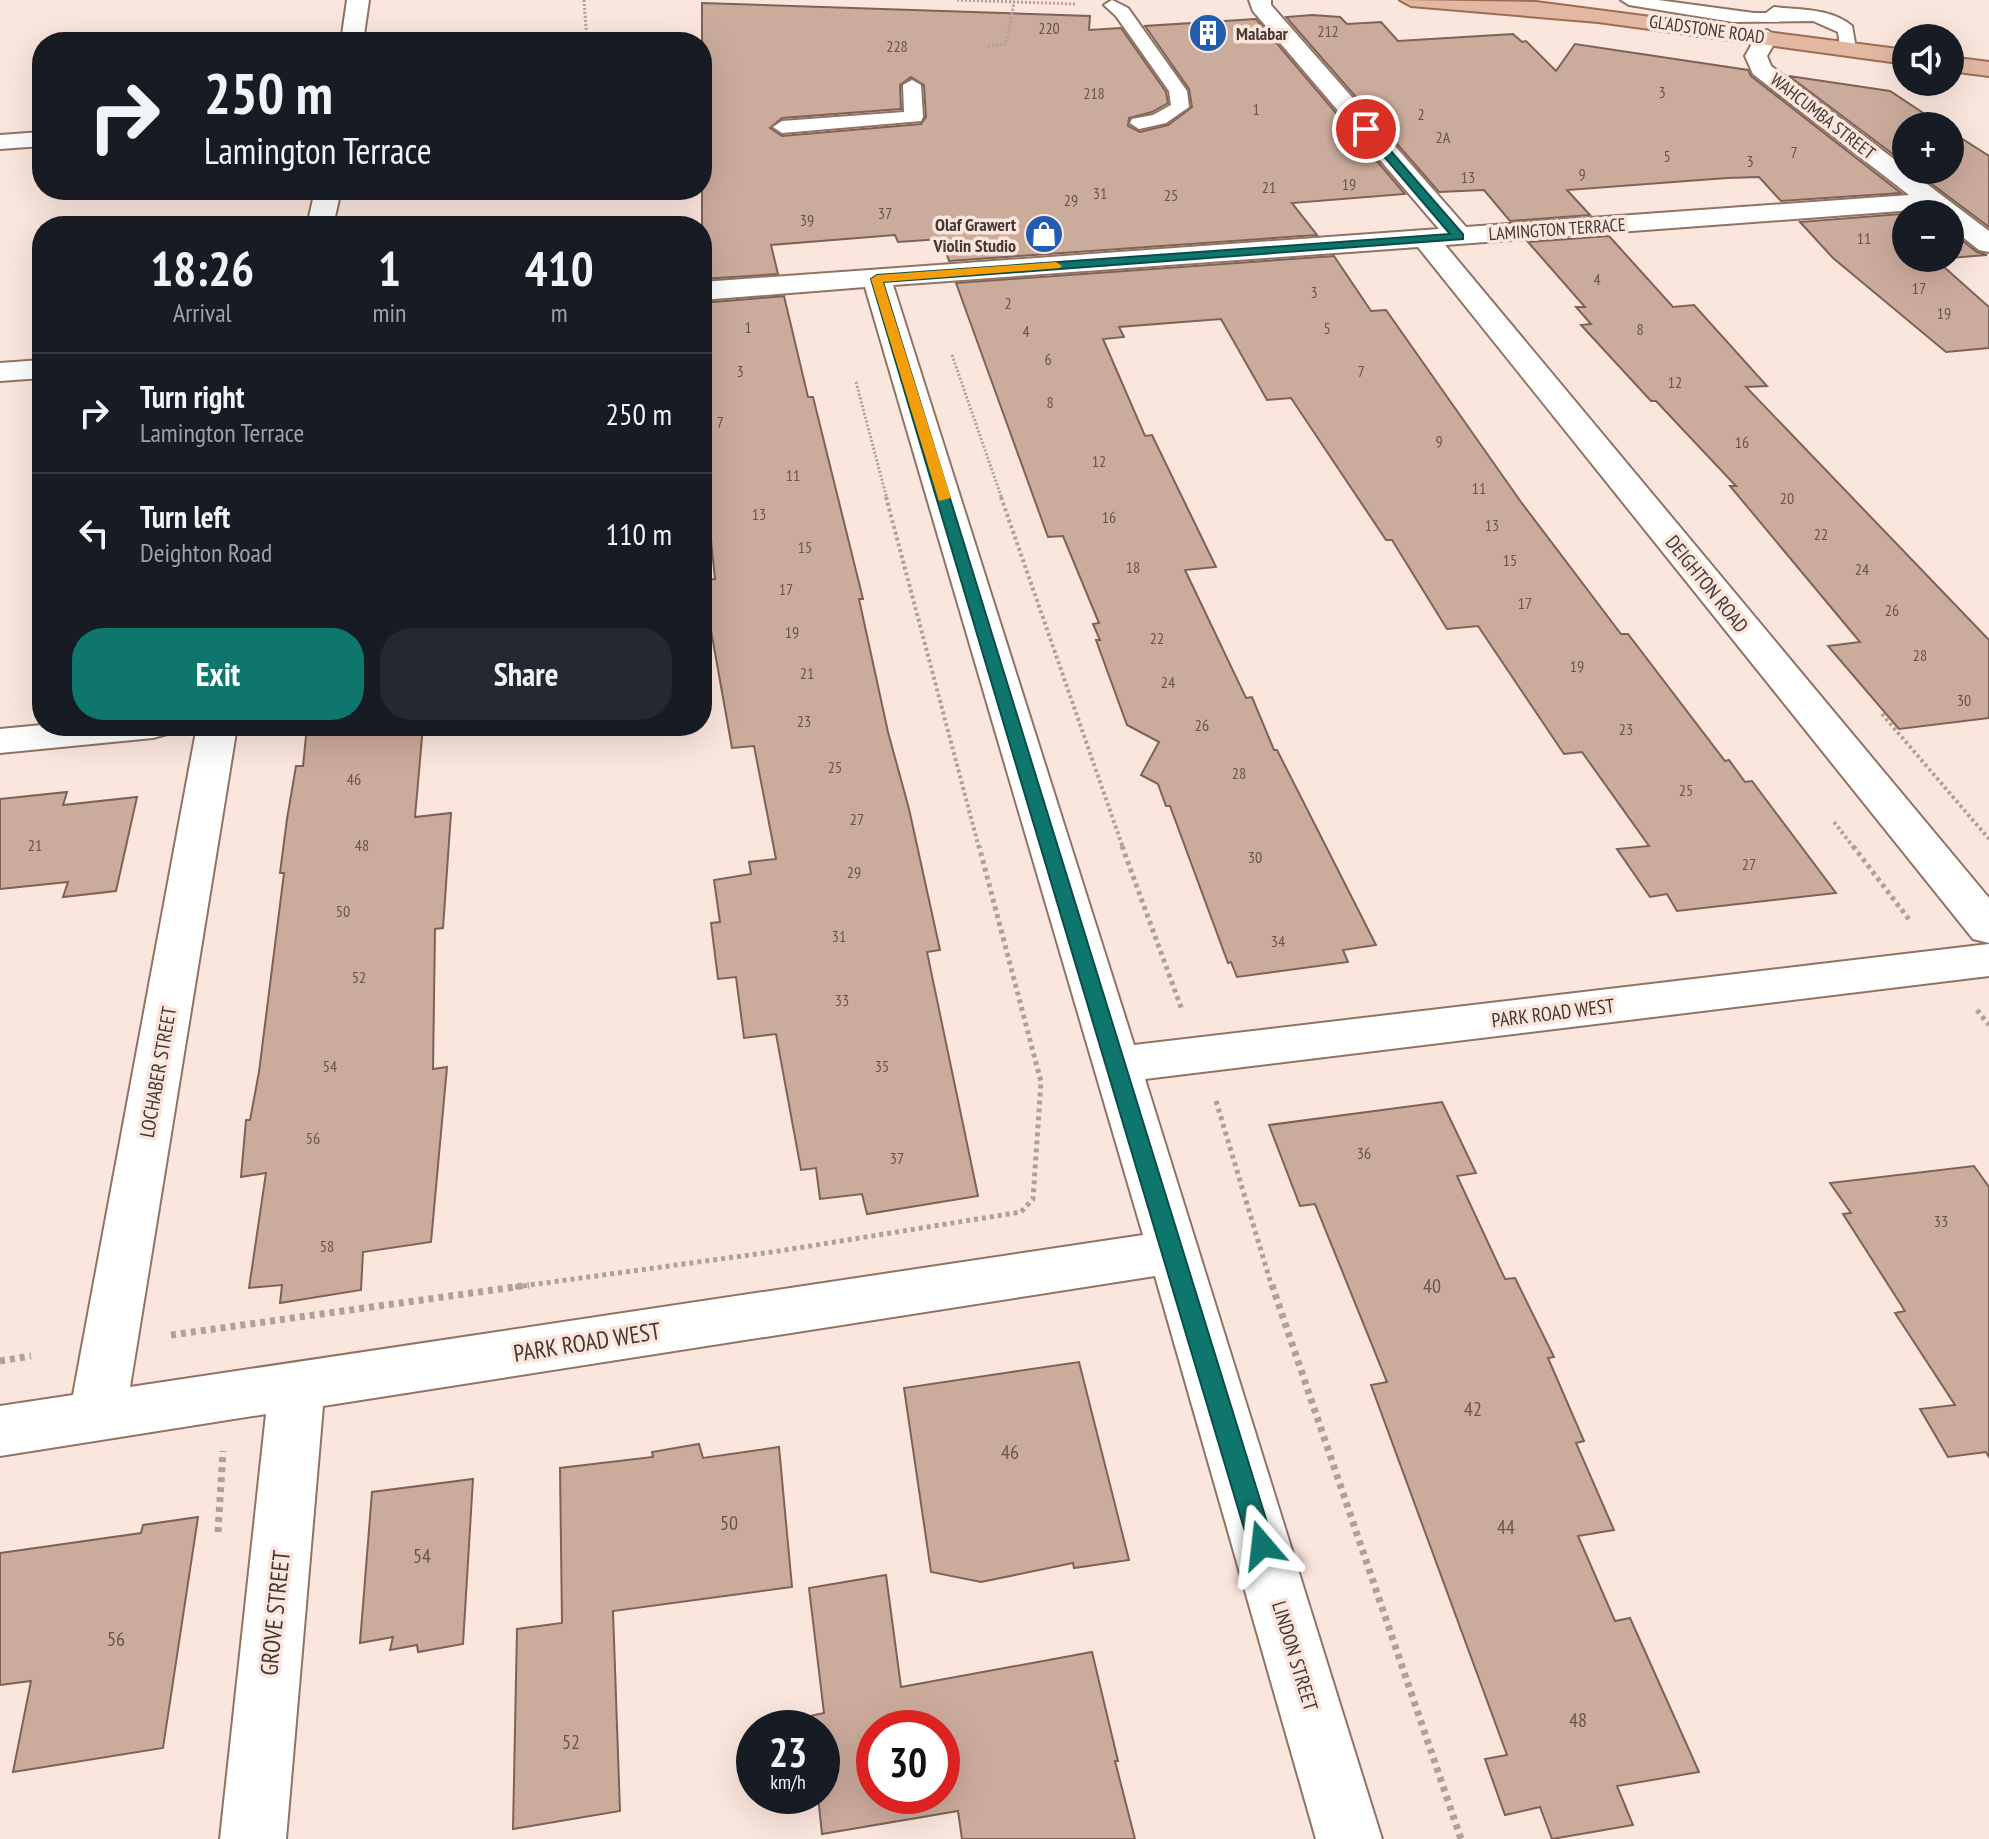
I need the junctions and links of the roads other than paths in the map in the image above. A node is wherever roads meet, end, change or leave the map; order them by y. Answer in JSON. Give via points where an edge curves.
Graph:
{"nodes":[{"id":1,"x":358,"y":0,"type":"edge"},
{"id":2,"x":1260,"y":0,"type":"edge"},
{"id":3,"x":1411,"y":0,"type":"edge"},
{"id":4,"x":1629,"y":0,"type":"edge"},
{"id":5,"x":1742,"y":0,"type":"edge"},
{"id":6,"x":1112,"y":3,"type":"edge"},
{"id":7,"x":1090,"y":5,"type":"road end"},
{"id":8,"x":1795,"y":15,"type":"junction"},
{"id":9,"x":353,"y":32,"type":"edge"},
{"id":10,"x":1767,"y":37,"type":"junction"},
{"id":11,"x":1847,"y":49,"type":"junction"},
{"id":12,"x":1892,"y":55,"type":"edge"},
{"id":13,"x":1964,"y":66,"type":"edge"},
{"id":14,"x":1989,"y":69,"type":"edge"},
{"id":15,"x":912,"y":85,"type":"dead end"},
{"id":16,"x":1139,"y":123,"type":"dead end"},
{"id":17,"x":782,"y":127,"type":"dead end"},
{"id":18,"x":32,"y":140,"type":"edge"},
{"id":19,"x":0,"y":142,"type":"edge"},
{"id":20,"x":1932,"y":200,"type":"edge"},
{"id":21,"x":1892,"y":204,"type":"edge"},
{"id":22,"x":1964,"y":225,"type":"edge"},
{"id":23,"x":1442,"y":238,"type":"junction"},
{"id":24,"x":1989,"y":244,"type":"edge"},
{"id":25,"x":877,"y":279,"type":"junction"},
{"id":26,"x":712,"y":290,"type":"edge"},
{"id":27,"x":32,"y":370,"type":"edge"},
{"id":28,"x":0,"y":372,"type":"edge"},
{"id":29,"x":51,"y":736,"type":"edge"},
{"id":30,"x":215,"y":736,"type":"edge"},
{"id":31,"x":0,"y":741,"type":"edge"},
{"id":32,"x":1989,"y":928,"type":"edge"},
{"id":33,"x":1979,"y":980,"type":"edge"},
{"id":34,"x":1117,"y":1065,"type":"junction"},
{"id":35,"x":1174,"y":1252,"type":"junction"},
{"id":36,"x":297,"y":1386,"type":"junction"},
{"id":37,"x":97,"y":1417,"type":"junction"},
{"id":38,"x":0,"y":1431,"type":"edge"},
{"id":39,"x":253,"y":1839,"type":"edge"},
{"id":40,"x":1349,"y":1839,"type":"edge"}],
"edges":[{"from":1,"to":9,"type":"street"},
{"from":2,"to":23,"type":"street","name":"DEIGHTON ROAD"},
{"from":3,"to":10,"type":"main road","name":"GLADSTONE ROAD","via":[[1573,11]]},
{"from":4,"to":8,"type":"lane","via":[[1740,16]]},
{"from":5,"to":8,"type":"lane","via":[[1758,10]]},
{"from":6,"to":7,"type":"lane"},
{"from":6,"to":16,"type":"lane","via":[[1178,91],[1180,107]]},
{"from":8,"to":11,"type":"lane","via":[[1842,25]]},
{"from":10,"to":11,"type":"main road","name":"GLADSTONE ROAD"},
{"from":10,"to":20,"type":"street","name":"WAHCUMBA STREET","via":[[1756,56],[1761,69]]},
{"from":11,"to":12,"type":"main road","name":"GLADSTONE ROAD"},
{"from":13,"to":14,"type":"main road"},
{"from":15,"to":17,"type":"lane","via":[[914,117]]},
{"from":18,"to":19,"type":"street"},
{"from":21,"to":23,"type":"street","name":"LAMINGTON TERRACE"},
{"from":22,"to":24,"type":"street","name":"WAHCUMBA STREET"},
{"from":23,"to":25,"type":"street","name":"LAMINGTON TERRACE"},
{"from":23,"to":32,"type":"street","name":"DEIGHTON ROAD"},
{"from":25,"to":26,"type":"street","name":"LAMINGTON TERRACE"},
{"from":25,"to":34,"type":"street","name":"LINDON STREET"},
{"from":27,"to":28,"type":"street"},
{"from":29,"to":31,"type":"street"},
{"from":30,"to":37,"type":"street","name":"LOCHABER STREET"},
{"from":33,"to":34,"type":"street","name":"PARK ROAD WEST"},
{"from":34,"to":35,"type":"street","name":"LINDON STREET"},
{"from":35,"to":36,"type":"street","name":"PARK ROAD WEST"},
{"from":35,"to":40,"type":"street","name":"LINDON STREET"},
{"from":36,"to":37,"type":"street","name":"PARK ROAD WEST"},
{"from":36,"to":39,"type":"street","name":"GROVE STREET"},
{"from":37,"to":38,"type":"street","name":"PARK ROAD WEST"}]}
